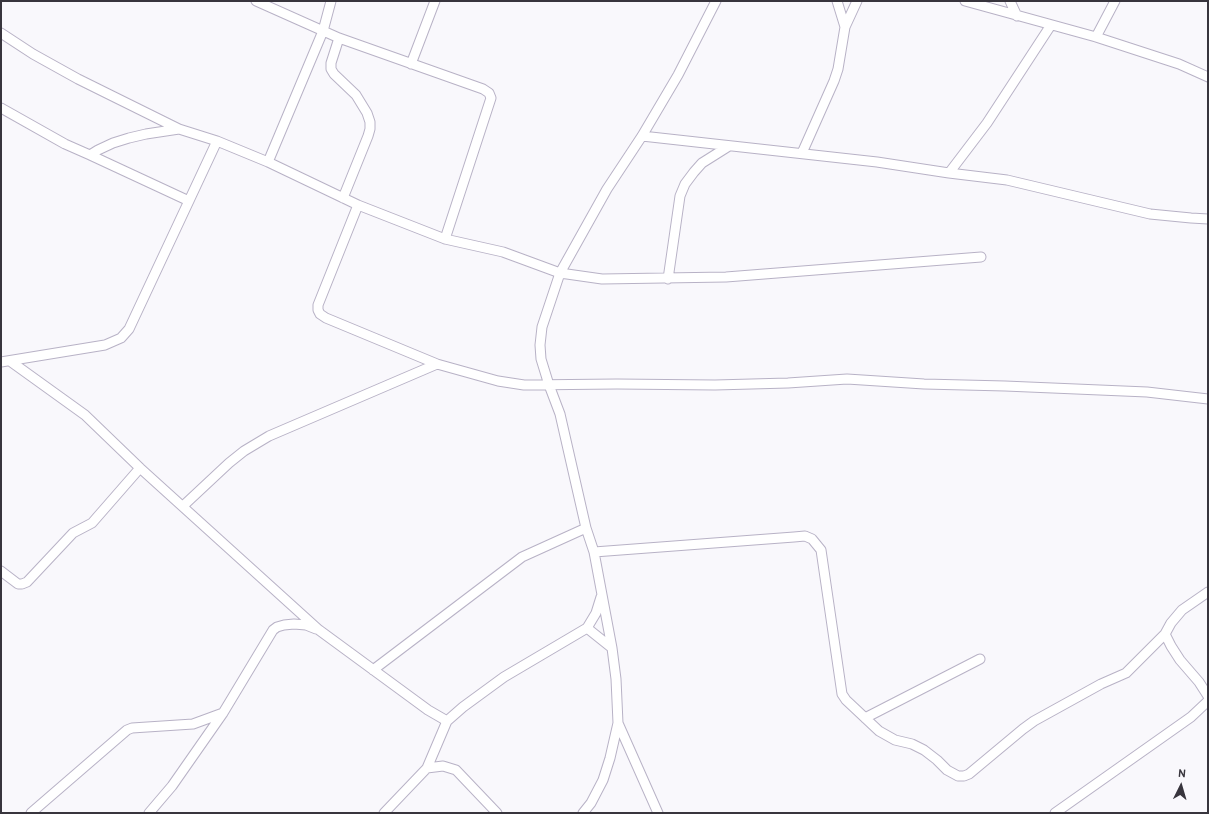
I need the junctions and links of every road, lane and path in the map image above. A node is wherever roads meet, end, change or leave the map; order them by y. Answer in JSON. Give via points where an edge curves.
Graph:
{"nodes":[{"id":1,"x":256,"y":1,"type":"edge"},
{"id":2,"x":332,"y":1,"type":"edge"},
{"id":3,"x":435,"y":1,"type":"edge"},
{"id":4,"x":716,"y":1,"type":"edge"},
{"id":5,"x":837,"y":1,"type":"edge"},
{"id":6,"x":857,"y":1,"type":"edge"},
{"id":7,"x":965,"y":1,"type":"edge"},
{"id":8,"x":1010,"y":1,"type":"edge"},
{"id":9,"x":1115,"y":1,"type":"edge"},
{"id":10,"x":1017,"y":16,"type":"junction"},
{"id":11,"x":1050,"y":26,"type":"junction"},
{"id":12,"x":845,"y":27,"type":"junction"},
{"id":13,"x":323,"y":31,"type":"junction"},
{"id":14,"x":1,"y":33,"type":"edge"},
{"id":15,"x":1096,"y":37,"type":"junction"},
{"id":16,"x":339,"y":38,"type":"junction"},
{"id":17,"x":411,"y":64,"type":"junction"},
{"id":18,"x":1208,"y":77,"type":"edge"},
{"id":19,"x":1,"y":109,"type":"edge"},
{"id":20,"x":179,"y":129,"type":"junction"},
{"id":21,"x":642,"y":136,"type":"junction"},
{"id":22,"x":217,"y":141,"type":"junction"},
{"id":23,"x":729,"y":146,"type":"junction"},
{"id":24,"x":802,"y":153,"type":"junction"},
{"id":25,"x":90,"y":155,"type":"junction"},
{"id":26,"x":268,"y":162,"type":"junction"},
{"id":27,"x":949,"y":173,"type":"junction"},
{"id":28,"x":343,"y":198,"type":"junction"},
{"id":29,"x":189,"y":201,"type":"junction"},
{"id":30,"x":358,"y":205,"type":"junction"},
{"id":31,"x":1208,"y":219,"type":"edge"},
{"id":32,"x":445,"y":239,"type":"junction"},
{"id":33,"x":981,"y":257,"type":"dead end"},
{"id":34,"x":560,"y":273,"type":"junction"},
{"id":35,"x":668,"y":279,"type":"junction"},
{"id":36,"x":6,"y":361,"type":"edge"},
{"id":37,"x":437,"y":364,"type":"junction"},
{"id":38,"x":549,"y":385,"type":"junction"},
{"id":39,"x":1208,"y":399,"type":"edge"},
{"id":40,"x":140,"y":468,"type":"junction"},
{"id":41,"x":183,"y":506,"type":"junction"},
{"id":42,"x":586,"y":528,"type":"junction"},
{"id":43,"x":594,"y":552,"type":"junction"},
{"id":44,"x":1,"y":571,"type":"edge"},
{"id":45,"x":1208,"y":592,"type":"edge"},
{"id":46,"x":602,"y":596,"type":"junction"},
{"id":47,"x":588,"y":628,"type":"junction"},
{"id":48,"x":319,"y":630,"type":"junction"},
{"id":49,"x":1165,"y":634,"type":"junction"},
{"id":50,"x":612,"y":648,"type":"junction"},
{"id":51,"x":980,"y":659,"type":"dead end"},
{"id":52,"x":373,"y":670,"type":"junction"},
{"id":53,"x":1208,"y":696,"type":"edge"},
{"id":54,"x":1208,"y":701,"type":"edge"},
{"id":55,"x":223,"y":713,"type":"junction"},
{"id":56,"x":865,"y":718,"type":"junction"},
{"id":57,"x":447,"y":721,"type":"junction"},
{"id":58,"x":618,"y":723,"type":"junction"},
{"id":59,"x":427,"y":768,"type":"junction"},
{"id":60,"x":492,"y":811,"type":"edge"},
{"id":61,"x":31,"y":813,"type":"edge"},
{"id":62,"x":149,"y":813,"type":"edge"},
{"id":63,"x":384,"y":813,"type":"edge"},
{"id":64,"x":583,"y":813,"type":"edge"},
{"id":65,"x":658,"y":813,"type":"edge"},
{"id":66,"x":1055,"y":813,"type":"edge"}],
"edges":[{"from":1,"to":13,"type":"street"},
{"from":2,"to":13,"type":"street"},
{"from":3,"to":17,"type":"street"},
{"from":4,"to":21,"type":"street","via":[[678,75]]},
{"from":5,"to":12,"type":"street"},
{"from":6,"to":12,"type":"street"},
{"from":7,"to":10,"type":"street"},
{"from":8,"to":10,"type":"street"},
{"from":9,"to":15,"type":"street"},
{"from":10,"to":11,"type":"street"},
{"from":11,"to":15,"type":"street"},
{"from":11,"to":27,"type":"street","via":[[988,124]]},
{"from":12,"to":24,"type":"street","via":[[834,81]]},
{"from":13,"to":16,"type":"street"},
{"from":13,"to":26,"type":"street"},
{"from":14,"to":20,"type":"street","via":[[78,79]]},
{"from":15,"to":18,"type":"street","via":[[1179,64]]},
{"from":16,"to":17,"type":"street"},
{"from":16,"to":28,"type":"street","via":[[330,69],[356,95],[370,122],[368,136]]},
{"from":17,"to":32,"type":"street","via":[[484,89],[491,98]]},
{"from":19,"to":25,"type":"street"},
{"from":20,"to":22,"type":"street"},
{"from":20,"to":25,"type":"street","via":[[129,138]]},
{"from":21,"to":23,"type":"street"},
{"from":21,"to":34,"type":"street","via":[[607,189]]},
{"from":22,"to":26,"type":"street"},
{"from":22,"to":29,"type":"street"},
{"from":23,"to":24,"type":"street"},
{"from":23,"to":35,"type":"street","via":[[702,163],[685,184],[680,196]]},
{"from":24,"to":27,"type":"street"},
{"from":25,"to":29,"type":"street"},
{"from":26,"to":28,"type":"street"},
{"from":27,"to":31,"type":"street","via":[[1014,181],[1150,214]]},
{"from":28,"to":30,"type":"street"},
{"from":29,"to":36,"type":"street","via":[[129,329],[121,338],[105,346]]},
{"from":30,"to":32,"type":"street"},
{"from":30,"to":37,"type":"street","via":[[318,310],[326,318]]},
{"from":32,"to":34,"type":"street","via":[[504,252]]},
{"from":33,"to":35,"type":"street"},
{"from":34,"to":35,"type":"street","via":[[602,279]]},
{"from":34,"to":38,"type":"street","via":[[542,327],[540,345],[541,359]]},
{"from":36,"to":40,"type":"street","via":[[85,415]]},
{"from":37,"to":38,"type":"street","via":[[498,381]]},
{"from":37,"to":41,"type":"street","via":[[269,436],[229,463]]},
{"from":38,"to":39,"type":"street","via":[[715,385],[847,379],[1146,392]]},
{"from":38,"to":42,"type":"street","via":[[560,414]]},
{"from":40,"to":41,"type":"street"},
{"from":40,"to":44,"type":"street","via":[[92,523],[73,533],[27,582],[18,584]]},
{"from":41,"to":48,"type":"street"},
{"from":42,"to":43,"type":"street"},
{"from":42,"to":52,"type":"street","via":[[522,557]]},
{"from":43,"to":46,"type":"street"},
{"from":43,"to":56,"type":"street","via":[[794,536],[812,539],[821,550],[842,694]]},
{"from":45,"to":49,"type":"street","via":[[1182,610]]},
{"from":46,"to":47,"type":"street"},
{"from":46,"to":50,"type":"street"},
{"from":47,"to":50,"type":"street"},
{"from":47,"to":57,"type":"street","via":[[504,677]]},
{"from":48,"to":52,"type":"street"},
{"from":48,"to":55,"type":"street","via":[[306,625],[284,624],[273,630]]},
{"from":49,"to":53,"type":"street","via":[[1180,660]]},
{"from":49,"to":56,"type":"street","via":[[1126,673],[1034,721],[964,776],[952,774],[924,750],[895,740],[879,731]]},
{"from":50,"to":58,"type":"street"},
{"from":51,"to":56,"type":"street"},
{"from":52,"to":57,"type":"street"},
{"from":54,"to":66,"type":"street","via":[[1191,716]]},
{"from":55,"to":61,"type":"street","via":[[193,724],[127,730]]},
{"from":55,"to":62,"type":"street","via":[[172,786]]},
{"from":57,"to":59,"type":"street"},
{"from":58,"to":64,"type":"street","via":[[603,780]]},
{"from":58,"to":65,"type":"street"},
{"from":59,"to":60,"type":"street","via":[[443,766],[456,770]]},
{"from":59,"to":63,"type":"street"}]}
